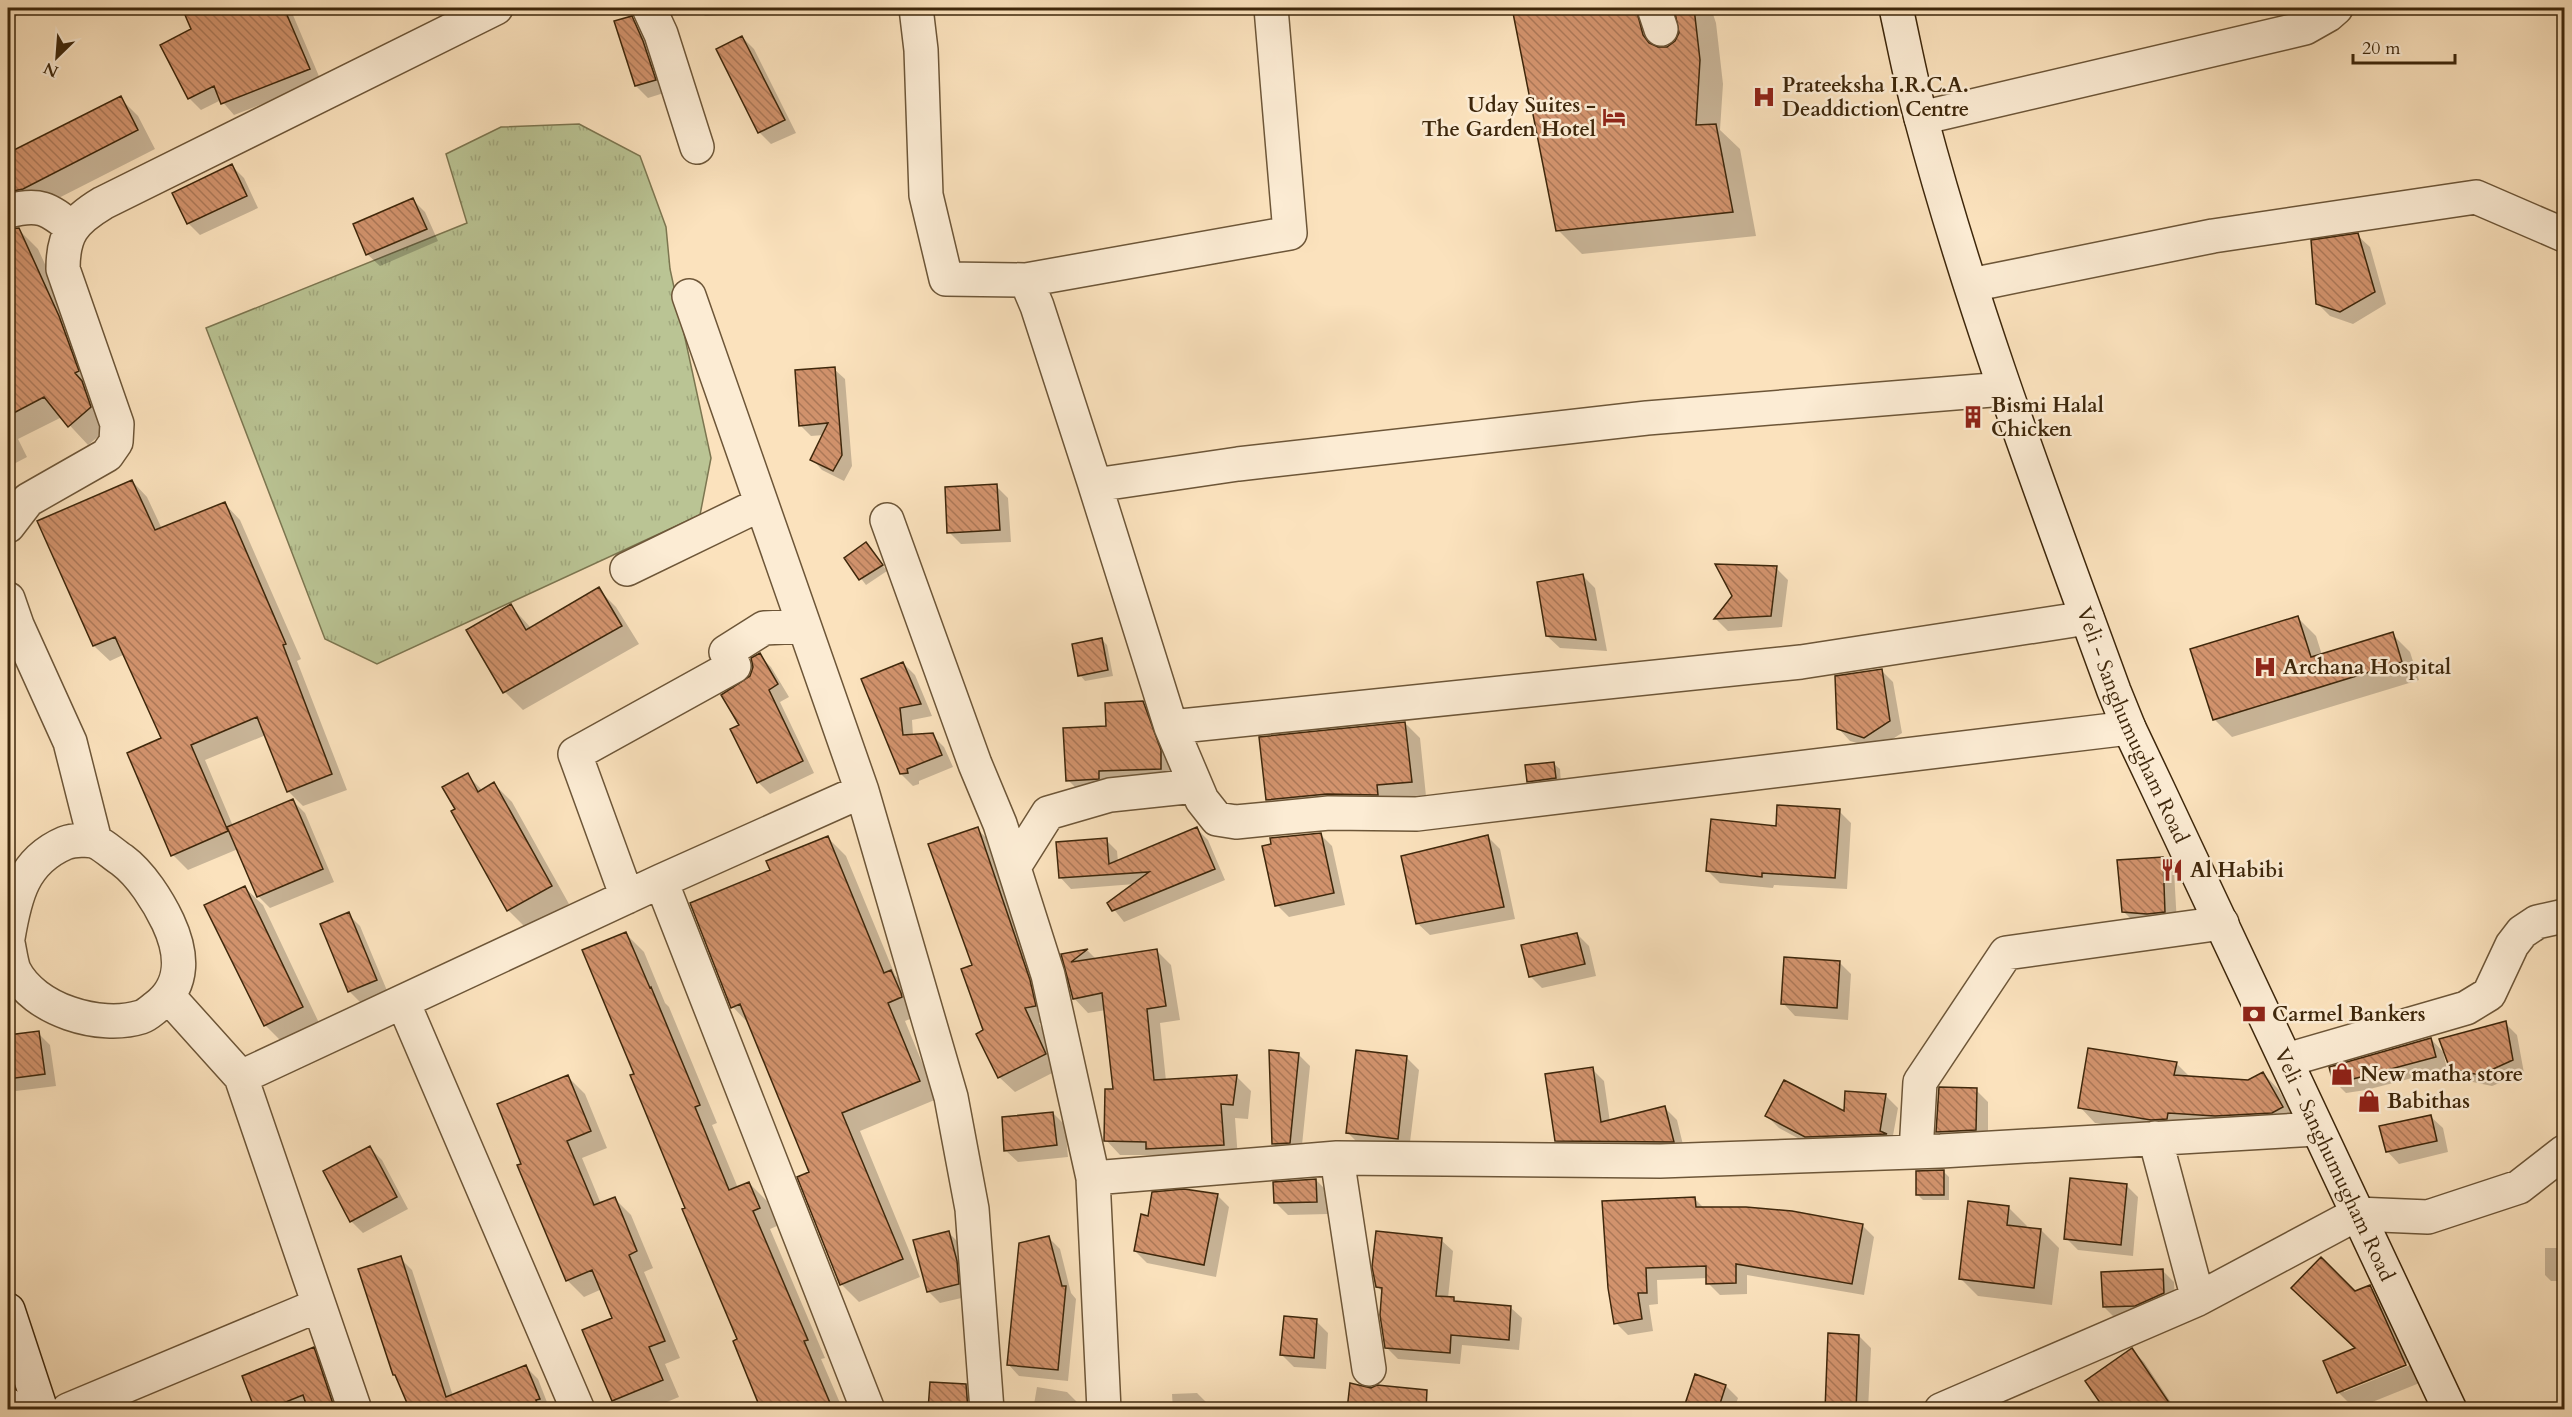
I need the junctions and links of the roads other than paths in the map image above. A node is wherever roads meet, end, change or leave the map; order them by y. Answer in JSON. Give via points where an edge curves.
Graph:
{"nodes":[{"id":1,"x":496,"y":8,"type":"edge"},
{"id":2,"x":649,"y":8,"type":"edge"},
{"id":3,"x":916,"y":8,"type":"edge"},
{"id":4,"x":1271,"y":8,"type":"edge"},
{"id":5,"x":1896,"y":8,"type":"edge"},
{"id":6,"x":2336,"y":8,"type":"edge"},
{"id":7,"x":1921,"y":118,"type":"junction"},
{"id":8,"x":697,"y":147,"type":"dead end"},
{"id":9,"x":8,"y":211,"type":"edge"},
{"id":10,"x":63,"y":229,"type":"junction"},
{"id":11,"x":2565,"y":235,"type":"edge"},
{"id":12,"x":1026,"y":280,"type":"junction"},
{"id":13,"x":1971,"y":285,"type":"junction"},
{"id":14,"x":689,"y":296,"type":"dead end"},
{"id":15,"x":2004,"y":389,"type":"junction"},
{"id":16,"x":1095,"y":485,"type":"junction"},
{"id":17,"x":761,"y":504,"type":"junction"},
{"id":18,"x":887,"y":520,"type":"dead end"},
{"id":19,"x":8,"y":526,"type":"edge"},
{"id":20,"x":627,"y":569,"type":"dead end"},
{"id":21,"x":8,"y":599,"type":"edge"},
{"id":22,"x":2087,"y":618,"type":"junction"},
{"id":23,"x":804,"y":626,"type":"junction"},
{"id":24,"x":1172,"y":727,"type":"junction"},
{"id":25,"x":2129,"y":728,"type":"junction"},
{"id":26,"x":1195,"y":786,"type":"junction"},
{"id":27,"x":862,"y":791,"type":"junction"},
{"id":28,"x":95,"y":841,"type":"junction"},
{"id":29,"x":1014,"y":867,"type":"junction"},
{"id":30,"x":661,"y":881,"type":"junction"},
{"id":31,"x":627,"y":897,"type":"junction"},
{"id":32,"x":2565,"y":916,"type":"edge"},
{"id":33,"x":2222,"y":923,"type":"junction"},
{"id":34,"x":8,"y":938,"type":"edge"},
{"id":35,"x":10,"y":962,"type":"edge"},
{"id":36,"x":169,"y":997,"type":"junction"},
{"id":37,"x":403,"y":1002,"type":"junction"},
{"id":38,"x":2287,"y":1060,"type":"junction"},
{"id":39,"x":241,"y":1077,"type":"junction"},
{"id":40,"x":2317,"y":1129,"type":"junction"},
{"id":41,"x":2155,"y":1138,"type":"junction"},
{"id":42,"x":1916,"y":1152,"type":"junction"},
{"id":43,"x":2565,"y":1152,"type":"edge"},
{"id":44,"x":1337,"y":1158,"type":"junction"},
{"id":45,"x":1093,"y":1178,"type":"junction"},
{"id":46,"x":2358,"y":1214,"type":"junction"},
{"id":47,"x":2198,"y":1299,"type":"junction"},
{"id":48,"x":319,"y":1305,"type":"junction"},
{"id":49,"x":8,"y":1310,"type":"edge"},
{"id":50,"x":1370,"y":1369,"type":"dead end"},
{"id":51,"x":41,"y":1410,"type":"edge"},
{"id":52,"x":68,"y":1410,"type":"edge"},
{"id":53,"x":355,"y":1410,"type":"edge"},
{"id":54,"x":578,"y":1410,"type":"edge"},
{"id":55,"x":868,"y":1410,"type":"edge"},
{"id":56,"x":987,"y":1410,"type":"edge"},
{"id":57,"x":1104,"y":1410,"type":"edge"},
{"id":58,"x":1941,"y":1410,"type":"edge"},
{"id":59,"x":2450,"y":1410,"type":"edge"}],
"edges":[{"from":1,"to":10,"type":"street","via":[[103,203]]},
{"from":2,"to":8,"type":"street"},
{"from":3,"to":12,"type":"street","via":[[926,195],[946,279]]},
{"from":4,"to":12,"type":"street","via":[[1290,233]]},
{"from":5,"to":7,"type":"street","name":"Veli - Sanghumugham Road"},
{"from":6,"to":7,"type":"street","via":[[2306,28]]},
{"from":7,"to":13,"type":"street","name":"Veli - Sanghumugham Road"},
{"from":9,"to":10,"type":"street","via":[[28,206]]},
{"from":10,"to":19,"type":"street","via":[[63,269],[117,424],[116,442],[107,455],[28,500]]},
{"from":11,"to":13,"type":"street","via":[[2476,197],[2213,236]]},
{"from":12,"to":16,"type":"street"},
{"from":13,"to":15,"type":"street","name":"Veli - Sanghumugham Road"},
{"from":14,"to":17,"type":"street"},
{"from":15,"to":16,"type":"street","via":[[1635,420],[1238,464]]},
{"from":15,"to":22,"type":"street","name":"Veli - Sanghumugham Road"},
{"from":16,"to":24,"type":"street"},
{"from":17,"to":20,"type":"street"},
{"from":17,"to":23,"type":"street"},
{"from":18,"to":29,"type":"street"},
{"from":21,"to":28,"type":"street","via":[[70,742]]},
{"from":22,"to":24,"type":"street","via":[[1801,662]]},
{"from":22,"to":25,"type":"street","name":"Veli - Sanghumugham Road"},
{"from":23,"to":27,"type":"street"},
{"from":23,"to":31,"type":"street","via":[[764,628],[726,652],[734,666],[575,754]]},
{"from":24,"to":26,"type":"street"},
{"from":25,"to":26,"type":"street","via":[[1417,814],[1329,813],[1236,822],[1217,819]]},
{"from":25,"to":33,"type":"street","name":"Veli - Sanghumugham Road"},
{"from":26,"to":29,"type":"street","via":[[1110,795],[1048,813]]},
{"from":27,"to":30,"type":"street"},
{"from":27,"to":56,"type":"street","via":[[951,1097],[972,1209]]},
{"from":28,"to":34,"type":"street","via":[[71,841],[46,851],[24,878]]},
{"from":28,"to":36,"type":"street","via":[[130,866],[163,911],[178,944],[178,972]]},
{"from":29,"to":45,"type":"street","via":[[1048,975]]},
{"from":30,"to":31,"type":"street"},
{"from":30,"to":55,"type":"street"},
{"from":31,"to":37,"type":"street"},
{"from":32,"to":38,"type":"street","via":[[2537,922],[2522,932],[2489,994],[2466,1008]]},
{"from":33,"to":38,"type":"street","name":"Veli - Sanghumugham Road"},
{"from":33,"to":42,"type":"street","via":[[2006,953],[1920,1082]]},
{"from":35,"to":36,"type":"street","via":[[39,999],[66,1012],[109,1021],[143,1017]]},
{"from":36,"to":39,"type":"street"},
{"from":37,"to":39,"type":"street"},
{"from":37,"to":54,"type":"street"},
{"from":38,"to":40,"type":"street","name":"Veli - Sanghumugham Road"},
{"from":39,"to":48,"type":"street"},
{"from":40,"to":41,"type":"street"},
{"from":40,"to":46,"type":"street","name":"Veli - Sanghumugham Road"},
{"from":41,"to":42,"type":"street"},
{"from":41,"to":47,"type":"street"},
{"from":42,"to":44,"type":"street","via":[[1660,1161]]},
{"from":43,"to":46,"type":"street","via":[[2519,1187],[2428,1217]]},
{"from":44,"to":45,"type":"street"},
{"from":44,"to":50,"type":"street"},
{"from":45,"to":57,"type":"street"},
{"from":46,"to":47,"type":"street"},
{"from":46,"to":59,"type":"street","name":"Veli - Sanghumugham Road"},
{"from":47,"to":58,"type":"street"},
{"from":48,"to":52,"type":"street"},
{"from":48,"to":53,"type":"street"},
{"from":49,"to":51,"type":"street"}]}
